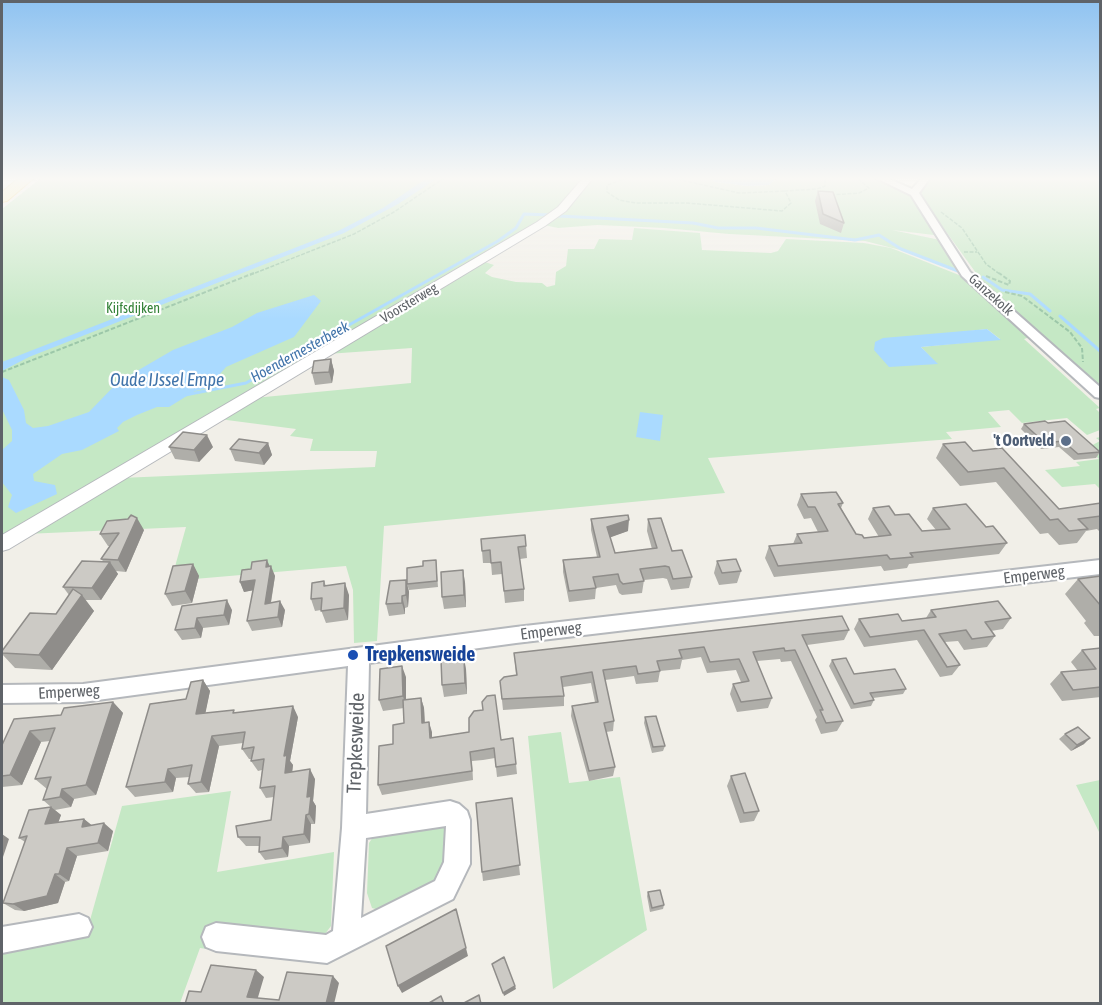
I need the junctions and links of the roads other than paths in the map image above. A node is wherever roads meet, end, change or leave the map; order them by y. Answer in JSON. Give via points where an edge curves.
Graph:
{"nodes":[{"id":1,"x":539,"y":225,"type":"edge"},
{"id":2,"x":934,"y":225,"type":"edge"},
{"id":3,"x":1101,"y":394,"type":"edge"},
{"id":4,"x":2,"y":544,"type":"edge"},
{"id":5,"x":1101,"y":567,"type":"edge"},
{"id":6,"x":359,"y":657,"type":"junction"},
{"id":7,"x":2,"y":694,"type":"edge"},
{"id":8,"x":354,"y":828,"type":"junction"},
{"id":9,"x":79,"y":927,"type":"dead end"},
{"id":10,"x":216,"y":937,"type":"dead end"},
{"id":11,"x":2,"y":940,"type":"edge"},
{"id":12,"x":346,"y":940,"type":"junction"}],
"edges":[{"from":1,"to":4,"type":"street","name":"Voorsterweg"},
{"from":2,"to":3,"type":"street","name":"Ganzekolk","via":[[966,274]]},
{"from":5,"to":6,"type":"street","name":"Emperweg"},
{"from":6,"to":7,"type":"street","name":"Emperweg","via":[[83,693]]},
{"from":6,"to":8,"type":"street","name":"Trepkesweide"},
{"from":8,"to":12,"type":"street","name":"Trepkesweide"},
{"from":8,"to":12,"type":"street","via":[[450,813],[458,820],[457,864],[444,891]]},
{"from":9,"to":11,"type":"street"},
{"from":10,"to":12,"type":"street","via":[[327,949]]}]}
